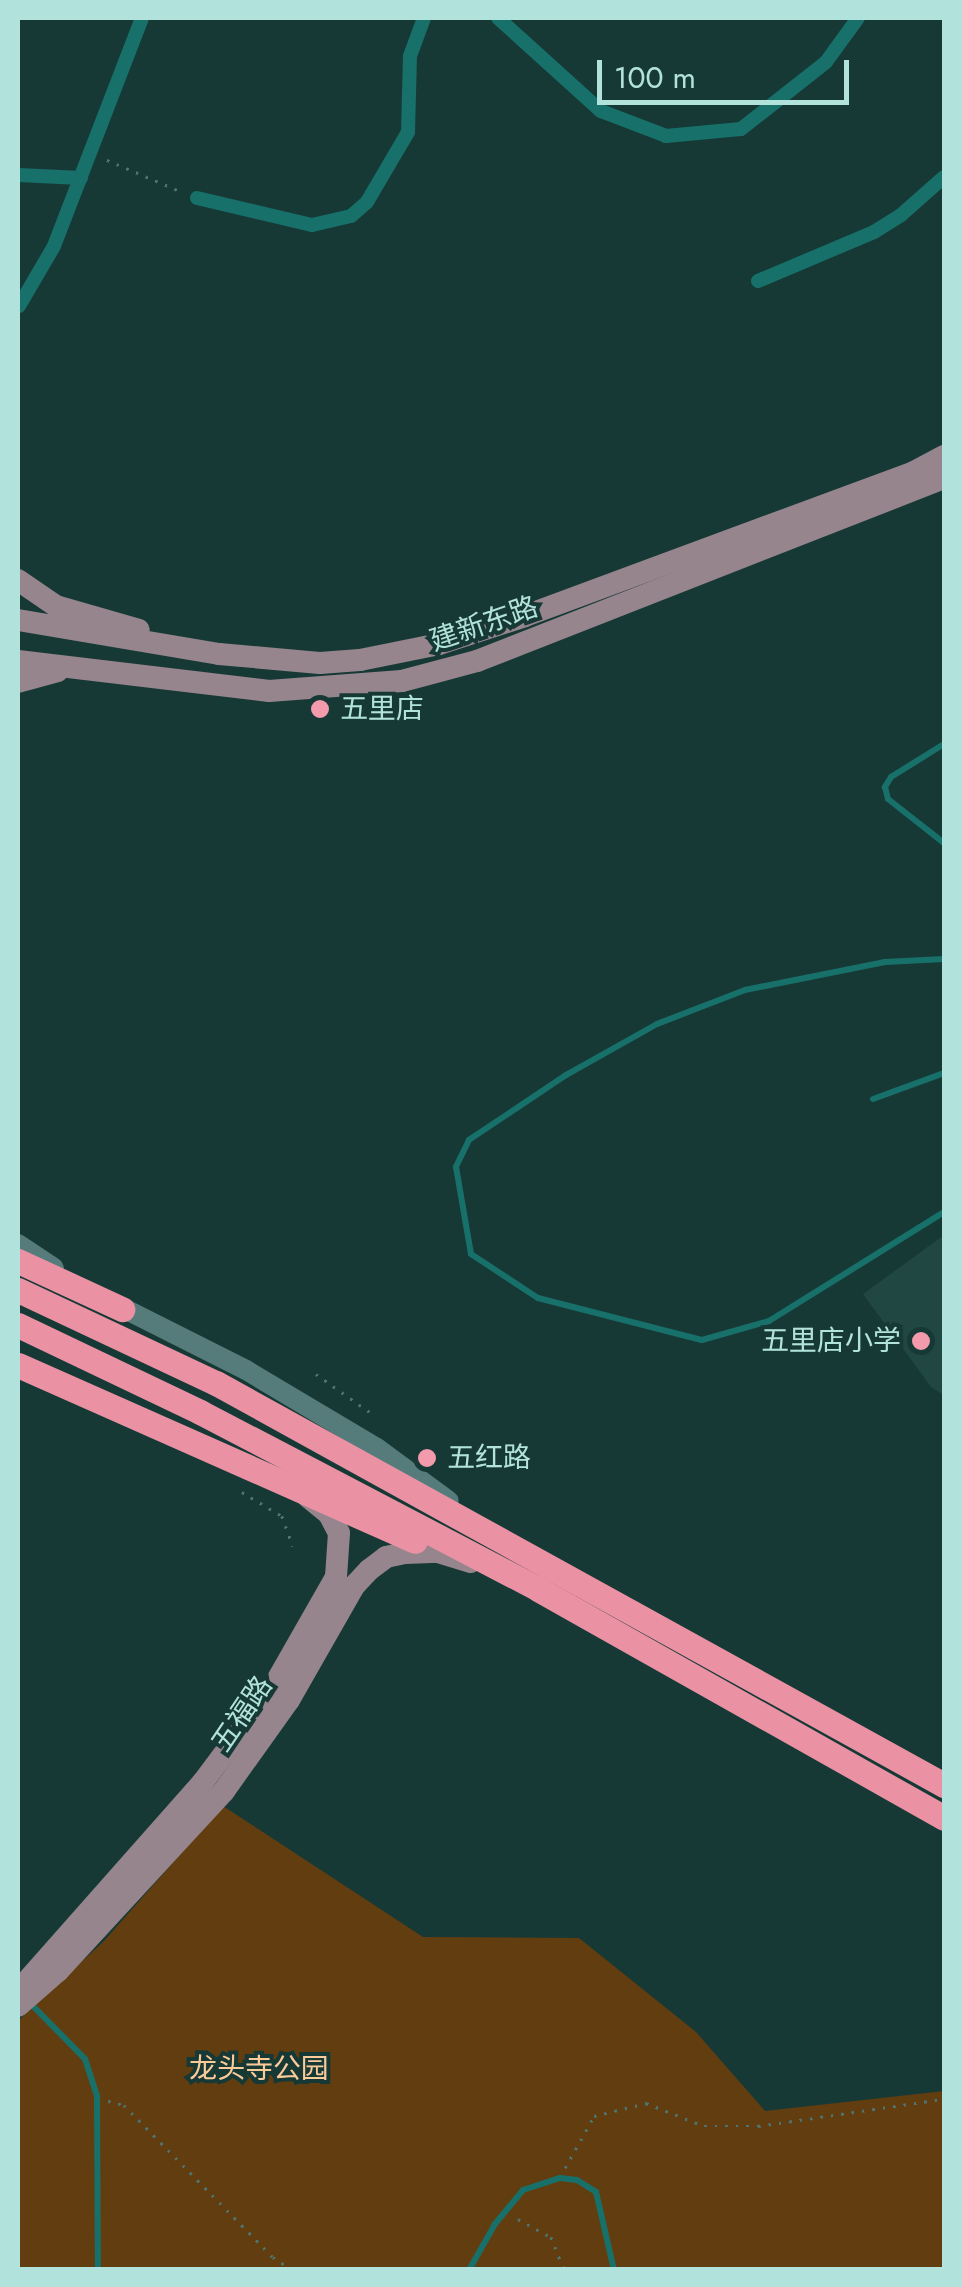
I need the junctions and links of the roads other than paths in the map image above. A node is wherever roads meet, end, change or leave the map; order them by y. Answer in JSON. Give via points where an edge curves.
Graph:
{"nodes":[{"id":1,"x":142,"y":18,"type":"edge"},
{"id":2,"x":424,"y":18,"type":"edge"},
{"id":3,"x":498,"y":18,"type":"edge"},
{"id":4,"x":858,"y":18,"type":"edge"},
{"id":5,"x":18,"y":175,"type":"edge"},
{"id":6,"x":944,"y":177,"type":"edge"},
{"id":7,"x":81,"y":178,"type":"junction"},
{"id":8,"x":197,"y":198,"type":"road end"},
{"id":9,"x":758,"y":280,"type":"dead end"},
{"id":10,"x":19,"y":306,"type":"edge"},
{"id":11,"x":944,"y":456,"type":"edge"},
{"id":12,"x":944,"y":478,"type":"edge"},
{"id":13,"x":18,"y":580,"type":"edge"},
{"id":14,"x":18,"y":620,"type":"edge"},
{"id":15,"x":114,"y":638,"type":"junction"},
{"id":16,"x":219,"y":654,"type":"junction"},
{"id":17,"x":18,"y":661,"type":"edge"},
{"id":18,"x":70,"y":668,"type":"junction"},
{"id":19,"x":18,"y":682,"type":"edge"},
{"id":20,"x":944,"y":744,"type":"edge"},
{"id":21,"x":944,"y":842,"type":"edge"},
{"id":22,"x":944,"y":959,"type":"edge"},
{"id":23,"x":944,"y":1073,"type":"edge"},
{"id":24,"x":873,"y":1099,"type":"dead end"},
{"id":25,"x":944,"y":1212,"type":"edge"},
{"id":26,"x":18,"y":1244,"type":"edge"},
{"id":27,"x":18,"y":1261,"type":"edge"},
{"id":28,"x":18,"y":1290,"type":"edge"},
{"id":29,"x":122,"y":1309,"type":"junction"},
{"id":30,"x":18,"y":1325,"type":"edge"},
{"id":31,"x":18,"y":1364,"type":"edge"},
{"id":32,"x":284,"y":1483,"type":"junction"},
{"id":33,"x":495,"y":1535,"type":"junction"},
{"id":34,"x":438,"y":1552,"type":"junction"},
{"id":35,"x":538,"y":1589,"type":"junction"},
{"id":36,"x":944,"y":1785,"type":"edge"},
{"id":37,"x":944,"y":1818,"type":"edge"},
{"id":38,"x":21,"y":1999,"type":"edge"},
{"id":39,"x":98,"y":2270,"type":"edge"},
{"id":40,"x":469,"y":2270,"type":"edge"},
{"id":41,"x":614,"y":2270,"type":"edge"}],
"edges":[{"from":1,"to":7,"type":"street"},
{"from":2,"to":8,"type":"street","via":[[410,56],[408,132],[367,202],[351,216],[312,225]]},
{"from":3,"to":4,"type":"street","via":[[601,111],[666,136],[741,129],[826,62]]},
{"from":5,"to":7,"type":"street"},
{"from":6,"to":9,"type":"street","via":[[874,232]]},
{"from":7,"to":10,"type":"street","via":[[54,246]]},
{"from":11,"to":16,"type":"main road","name":"建新东路","via":[[439,644],[320,663]]},
{"from":12,"to":18,"type":"main road","name":"建新东路","via":[[477,661],[402,682],[268,691]]},
{"from":13,"to":16,"type":"main road","via":[[56,606]]},
{"from":14,"to":15,"type":"main road","name":"建新东路"},
{"from":15,"to":16,"type":"main road","name":"建新东路"},
{"from":15,"to":18,"type":"main road","via":[[66,646]]},
{"from":17,"to":18,"type":"main road","name":"建新东路"},
{"from":18,"to":19,"type":"main road"},
{"from":20,"to":21,"type":"lane","via":[[891,776],[885,787],[888,799]]},
{"from":22,"to":25,"type":"lane","via":[[885,962],[745,990],[657,1024],[469,1140],[456,1166],[471,1254],[538,1298],[702,1340],[769,1321]]},
{"from":23,"to":24,"type":"lane"},
{"from":26,"to":29,"type":"main road"},
{"from":27,"to":29,"type":"highway"},
{"from":28,"to":33,"type":"highway","via":[[216,1383]]},
{"from":29,"to":33,"type":"main road","via":[[225,1358],[377,1448]]},
{"from":30,"to":35,"type":"highway"},
{"from":31,"to":32,"type":"highway"},
{"from":32,"to":34,"type":"highway"},
{"from":32,"to":38,"type":"main road","name":"五福路","via":[[329,1514],[339,1532],[336,1577],[271,1691]]},
{"from":33,"to":36,"type":"highway"},
{"from":34,"to":35,"type":"main road","name":"五福路"},
{"from":34,"to":38,"type":"main road","name":"五福路","via":[[386,1558],[354,1586],[290,1700],[224,1791]]},
{"from":35,"to":37,"type":"highway"},
{"from":38,"to":39,"type":"lane","via":[[86,2059],[97,2097]]},
{"from":40,"to":41,"type":"lane","via":[[523,2190],[560,2178],[596,2192]]}]}
